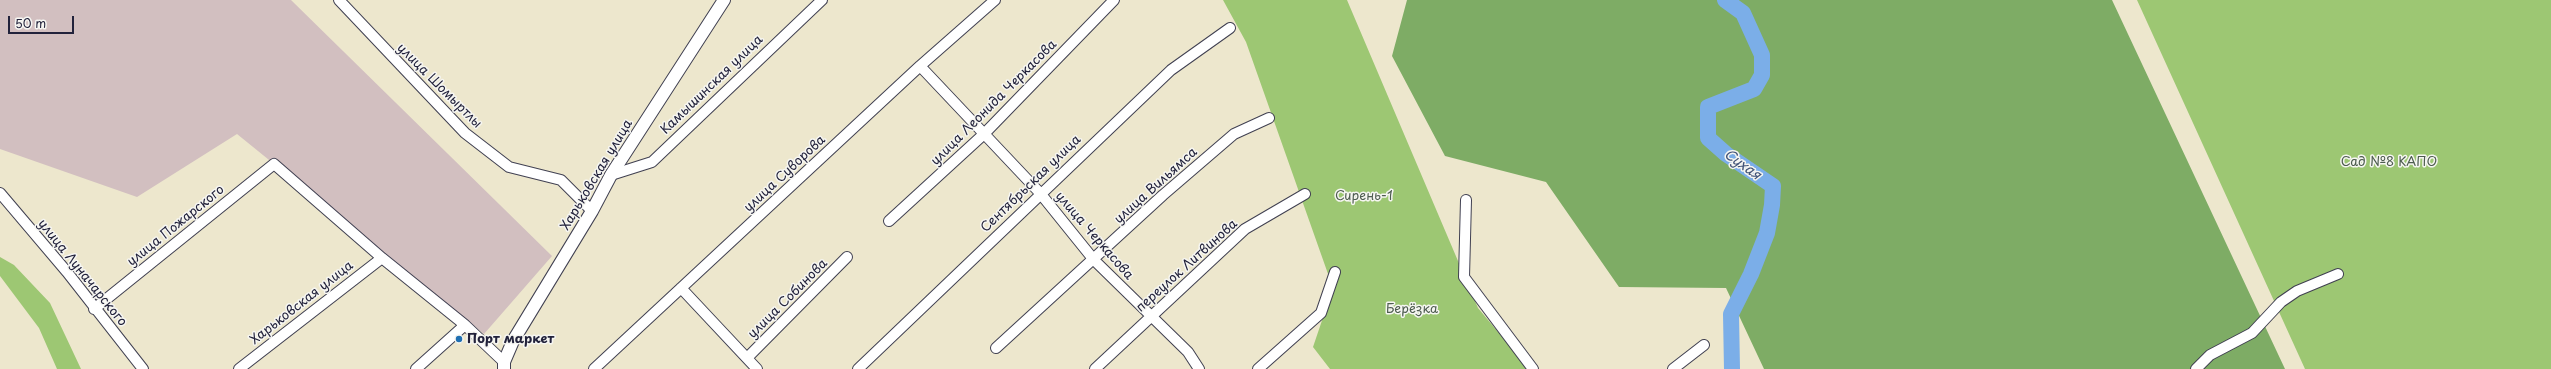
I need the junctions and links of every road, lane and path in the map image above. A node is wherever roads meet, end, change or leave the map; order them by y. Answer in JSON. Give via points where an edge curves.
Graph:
{"nodes":[{"id":1,"x":339,"y":0,"type":"edge"},
{"id":2,"x":724,"y":0,"type":"edge"},
{"id":3,"x":822,"y":0,"type":"edge"},
{"id":4,"x":995,"y":0,"type":"edge"},
{"id":5,"x":1114,"y":0,"type":"edge"},
{"id":6,"x":1230,"y":28,"type":"dead end"},
{"id":7,"x":920,"y":66,"type":"junction"},
{"id":8,"x":1269,"y":118,"type":"dead end"},
{"id":9,"x":984,"y":134,"type":"junction"},
{"id":10,"x":611,"y":175,"type":"junction"},
{"id":11,"x":0,"y":193,"type":"edge"},
{"id":12,"x":1040,"y":193,"type":"junction"},
{"id":13,"x":1305,"y":194,"type":"dead end"},
{"id":14,"x":1466,"y":200,"type":"dead end"},
{"id":15,"x":592,"y":212,"type":"junction"},
{"id":16,"x":889,"y":221,"type":"dead end"},
{"id":17,"x":382,"y":258,"type":"junction"},
{"id":18,"x":847,"y":258,"type":"dead end"},
{"id":19,"x":1094,"y":260,"type":"junction"},
{"id":20,"x":1335,"y":272,"type":"dead end"},
{"id":21,"x":2338,"y":274,"type":"dead end"},
{"id":22,"x":681,"y":288,"type":"junction"},
{"id":23,"x":94,"y":309,"type":"junction"},
{"id":24,"x":1150,"y":317,"type":"junction"},
{"id":25,"x":465,"y":325,"type":"junction"},
{"id":26,"x":1704,"y":344,"type":"dead end"},
{"id":27,"x":996,"y":348,"type":"dead end"},
{"id":28,"x":747,"y":358,"type":"junction"},
{"id":29,"x":504,"y":366,"type":"edge"},
{"id":30,"x":143,"y":369,"type":"edge"},
{"id":31,"x":239,"y":369,"type":"edge"},
{"id":32,"x":416,"y":369,"type":"edge"},
{"id":33,"x":594,"y":369,"type":"edge"},
{"id":34,"x":757,"y":369,"type":"edge"},
{"id":35,"x":858,"y":369,"type":"edge"},
{"id":36,"x":1095,"y":369,"type":"edge"},
{"id":37,"x":1199,"y":369,"type":"edge"},
{"id":38,"x":1258,"y":369,"type":"edge"},
{"id":39,"x":1533,"y":369,"type":"edge"},
{"id":40,"x":1673,"y":369,"type":"edge"},
{"id":41,"x":2196,"y":369,"type":"edge"}],
"edges":[{"from":1,"to":15,"type":"street","name":"улица Шомыртлы","via":[[465,133],[509,166],[561,180]]},
{"from":2,"to":10,"type":"street","name":"Харьковская улица"},
{"from":3,"to":10,"type":"street","name":"Камышинская улица","via":[[652,162]]},
{"from":4,"to":7,"type":"street","name":"улица Суворова"},
{"from":5,"to":9,"type":"street","name":"улица Леонида Черкасова"},
{"from":6,"to":12,"type":"street","name":"Сентябрьская улица","via":[[1171,70]]},
{"from":7,"to":9,"type":"street","name":"улица Черкасова"},
{"from":7,"to":22,"type":"street","name":"улица Суворова"},
{"from":8,"to":19,"type":"street","name":"улица Вильямса","via":[[1234,134],[1163,195]]},
{"from":9,"to":12,"type":"street","name":"улица Черкасова"},
{"from":9,"to":16,"type":"street","name":"улица Леонида Черкасова"},
{"from":10,"to":15,"type":"street","name":"Харьковская улица"},
{"from":11,"to":23,"type":"street","name":"улица Луначарского","via":[[67,272]]},
{"from":12,"to":19,"type":"street","name":"улица Черкасова"},
{"from":12,"to":35,"type":"street","name":"Сентябрьская улица"},
{"from":13,"to":24,"type":"street","name":"переулок Литвинова","via":[[1245,229]]},
{"from":14,"to":39,"type":"street","via":[[1464,277]]},
{"from":15,"to":29,"type":"street","name":"Харьковская улица","via":[[513,341]]},
{"from":17,"to":23,"type":"street","name":"улица Пожарского","via":[[274,164]]},
{"from":17,"to":25,"type":"street"},
{"from":17,"to":31,"type":"street","name":"Харьковская улица"},
{"from":18,"to":28,"type":"street","name":"улица Собинова"},
{"from":19,"to":24,"type":"street","name":"улица Черкасова"},
{"from":19,"to":27,"type":"street","name":"улица Вильямса"},
{"from":20,"to":38,"type":"street","via":[[1321,314]]},
{"from":21,"to":41,"type":"street","via":[[2297,291],[2281,302],[2252,333],[2210,355]]},
{"from":22,"to":28,"type":"street","name":"улица Собинова"},
{"from":22,"to":33,"type":"street","name":"улица Суворова"},
{"from":23,"to":30,"type":"street","name":"улица Луначарского"},
{"from":24,"to":36,"type":"street","name":"переулок Литвинова"},
{"from":24,"to":37,"type":"street","name":"улица Черкасова","via":[[1188,352]]},
{"from":25,"to":29,"type":"street"},
{"from":25,"to":32,"type":"street"},
{"from":26,"to":40,"type":"street"},
{"from":28,"to":34,"type":"street","name":"улица Собинова"}]}
